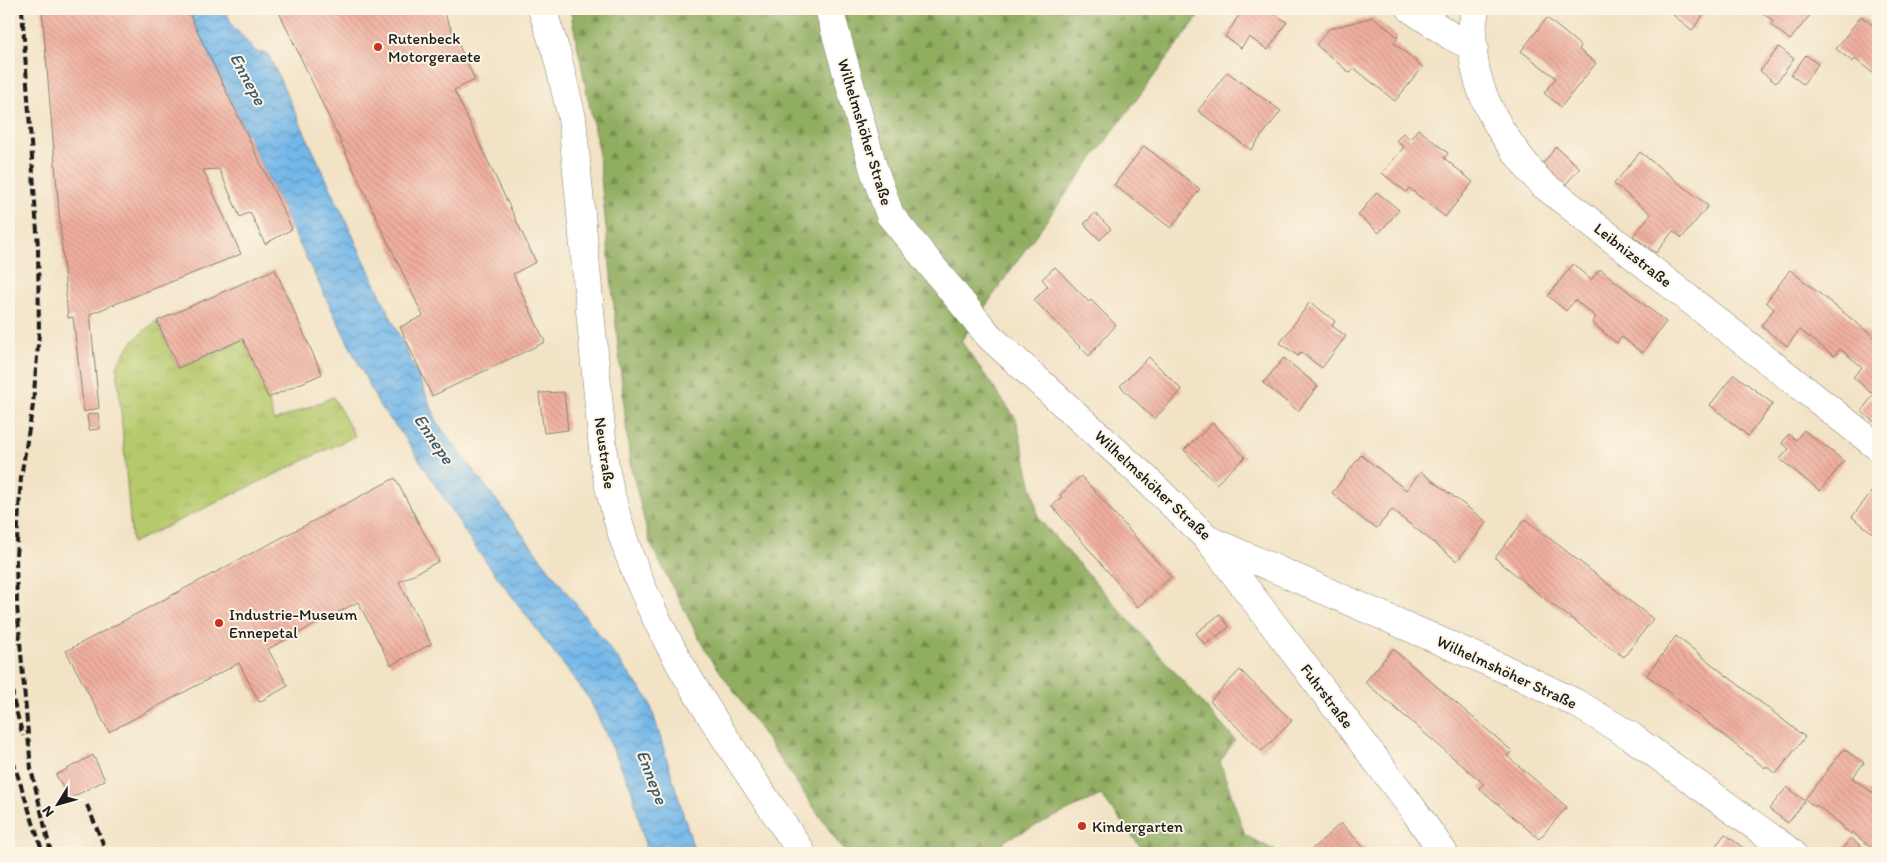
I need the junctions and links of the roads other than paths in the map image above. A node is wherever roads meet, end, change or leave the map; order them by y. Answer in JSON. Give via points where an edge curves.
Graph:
{"nodes":[{"id":1,"x":542,"y":9,"type":"edge"},
{"id":2,"x":829,"y":9,"type":"edge"},
{"id":3,"x":1411,"y":9,"type":"edge"},
{"id":4,"x":1475,"y":9,"type":"edge"},
{"id":5,"x":1474,"y":47,"type":"junction"},
{"id":6,"x":1878,"y":447,"type":"edge"},
{"id":7,"x":1209,"y":540,"type":"junction"},
{"id":8,"x":802,"y":853,"type":"edge"},
{"id":9,"x":1444,"y":853,"type":"edge"},
{"id":10,"x":1792,"y":853,"type":"edge"}],
"edges":[{"from":1,"to":8,"type":"street","name":"Neustraße","via":[[572,118],[604,460],[615,513],[641,588],[662,633]]},
{"from":2,"to":7,"type":"street","name":"Wilhelmshöher Straße","via":[[873,167],[890,214],[989,336],[1142,474]]},
{"from":3,"to":5,"type":"street"},
{"from":4,"to":5,"type":"street","name":"Leibnizstraße","via":[[1472,25]]},
{"from":5,"to":6,"type":"street","name":"Leibnizstraße","via":[[1475,72],[1490,115],[1518,157],[1541,183]]},
{"from":7,"to":9,"type":"street","name":"Fuhrstraße"},
{"from":7,"to":10,"type":"street","name":"Wilhelmshöher Straße","via":[[1578,704],[1632,737]]}]}
